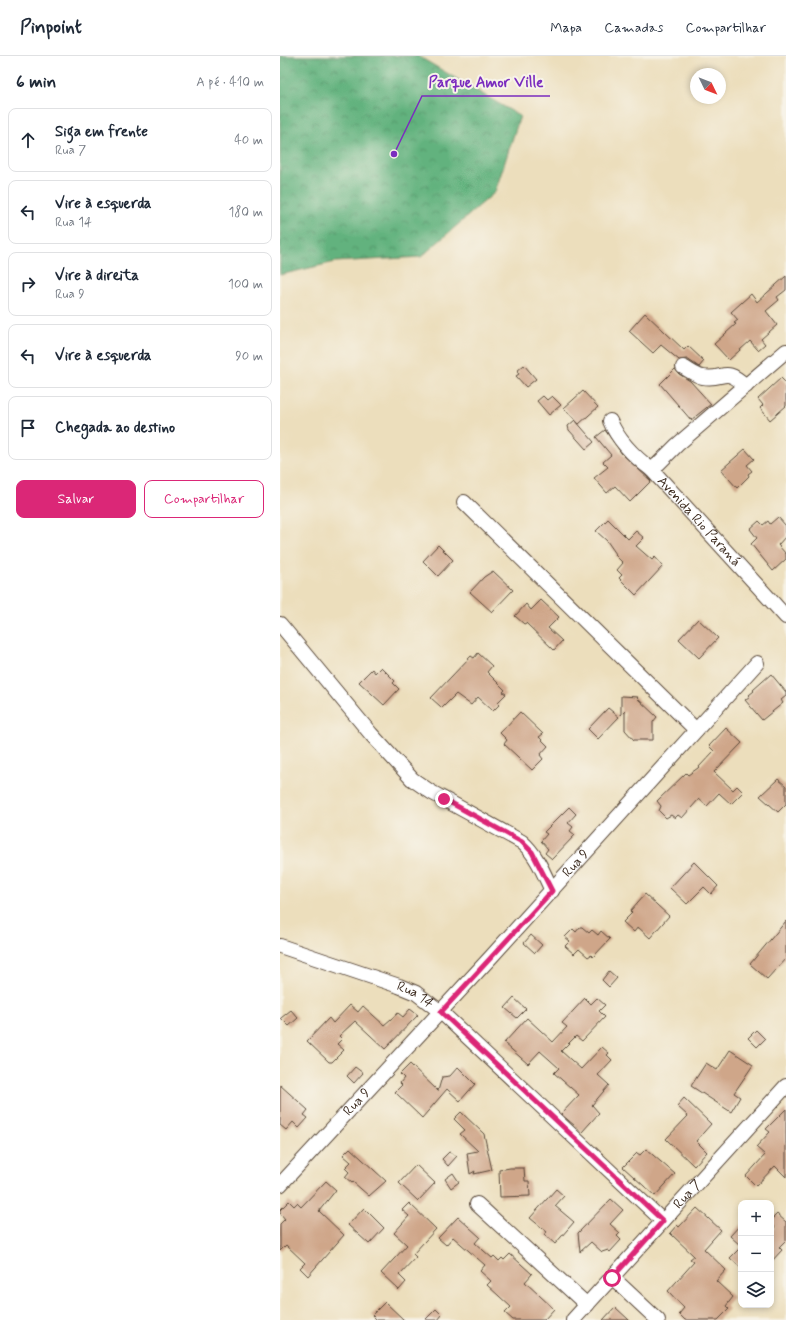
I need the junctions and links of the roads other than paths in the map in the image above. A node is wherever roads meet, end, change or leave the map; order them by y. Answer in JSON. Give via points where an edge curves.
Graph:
{"nodes":[{"id":1,"x":786,"y":351,"type":"edge"},
{"id":2,"x":683,"y":367,"type":"dead end"},
{"id":3,"x":746,"y":386,"type":"junction"},
{"id":4,"x":610,"y":421,"type":"dead end"},
{"id":5,"x":652,"y":470,"type":"junction"},
{"id":6,"x":464,"y":502,"type":"dead end"},
{"id":7,"x":786,"y":617,"type":"edge"},
{"id":8,"x":280,"y":624,"type":"edge"},
{"id":9,"x":757,"y":663,"type":"dead end"},
{"id":10,"x":696,"y":730,"type":"junction"},
{"id":11,"x":552,"y":891,"type":"junction"},
{"id":12,"x":280,"y":946,"type":"edge"},
{"id":13,"x":441,"y":1012,"type":"junction"},
{"id":14,"x":786,"y":1086,"type":"edge"},
{"id":15,"x":280,"y":1185,"type":"edge"},
{"id":16,"x":477,"y":1204,"type":"dead end"},
{"id":17,"x":663,"y":1221,"type":"junction"},
{"id":18,"x":612,"y":1278,"type":"junction"},
{"id":19,"x":587,"y":1305,"type":"junction"},
{"id":20,"x":573,"y":1320,"type":"edge"},
{"id":21,"x":658,"y":1320,"type":"edge"}],
"edges":[{"from":1,"to":3,"type":"street","name":"Avenida Rio Paraná"},
{"from":2,"to":3,"type":"street","via":[[703,377],[730,374]]},
{"from":3,"to":5,"type":"street","name":"Avenida Rio Paraná"},
{"from":4,"to":5,"type":"street","via":[[614,431]]},
{"from":5,"to":7,"type":"street","name":"Avenida Rio Paraná"},
{"from":6,"to":10,"type":"street"},
{"from":8,"to":11,"type":"street","via":[[404,771],[431,792],[522,842],[532,852]]},
{"from":9,"to":10,"type":"street","name":"Rua 9"},
{"from":10,"to":11,"type":"street","name":"Rua 9"},
{"from":11,"to":13,"type":"street","name":"Rua 9"},
{"from":12,"to":13,"type":"street","name":"Rua 14","via":[[399,986],[416,993]]},
{"from":13,"to":15,"type":"street","name":"Rua 9"},
{"from":13,"to":17,"type":"street","name":"Rua 14"},
{"from":14,"to":17,"type":"street","name":"Rua 7"},
{"from":16,"to":19,"type":"street"},
{"from":17,"to":18,"type":"street","name":"Rua 7"},
{"from":18,"to":19,"type":"street","name":"Rua 7"},
{"from":18,"to":21,"type":"street"},
{"from":19,"to":20,"type":"street","name":"Rua 7"}]}
